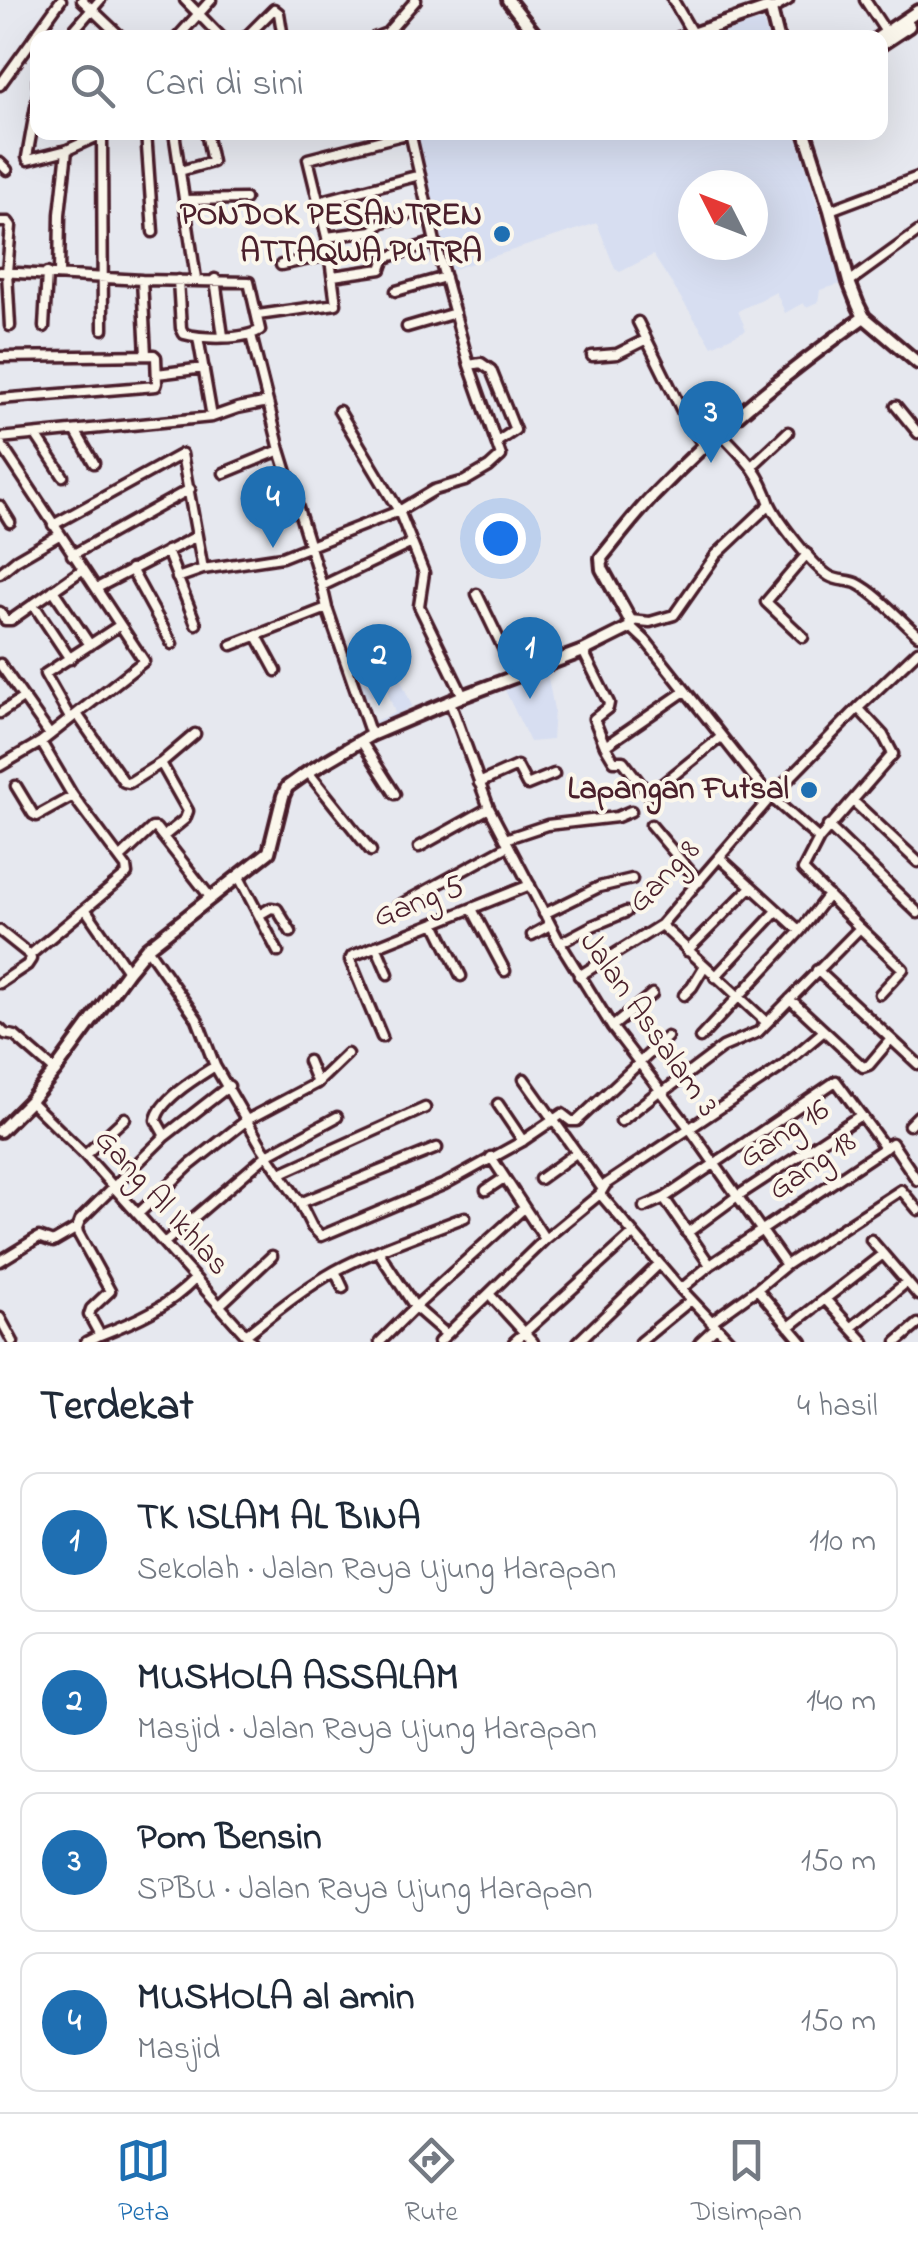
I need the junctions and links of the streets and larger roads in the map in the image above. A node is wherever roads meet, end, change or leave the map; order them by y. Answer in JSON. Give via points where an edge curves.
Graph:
{"nodes":[{"id":1,"x":46,"y":0,"type":"edge"},
{"id":2,"x":82,"y":0,"type":"edge"},
{"id":3,"x":100,"y":0,"type":"edge"},
{"id":4,"x":185,"y":0,"type":"edge"},
{"id":5,"x":212,"y":0,"type":"edge"},
{"id":6,"x":416,"y":0,"type":"edge"},
{"id":7,"x":508,"y":0,"type":"edge"},
{"id":8,"x":673,"y":0,"type":"edge"},
{"id":9,"x":788,"y":0,"type":"edge"},
{"id":10,"x":865,"y":0,"type":"edge"},
{"id":11,"x":58,"y":3,"type":"edge"},
{"id":12,"x":92,"y":10,"type":"junction"},
{"id":13,"x":771,"y":10,"type":"junction"},
{"id":14,"x":918,"y":11,"type":"edge"},
{"id":15,"x":200,"y":13,"type":"junction"},
{"id":16,"x":918,"y":19,"type":"edge"},
{"id":17,"x":39,"y":30,"type":"edge"},
{"id":18,"x":74,"y":30,"type":"edge"},
{"id":19,"x":113,"y":30,"type":"edge"},
{"id":20,"x":184,"y":30,"type":"edge"},
{"id":21,"x":215,"y":30,"type":"edge"},
{"id":22,"x":253,"y":30,"type":"edge"},
{"id":23,"x":282,"y":30,"type":"edge"},
{"id":24,"x":392,"y":30,"type":"edge"},
{"id":25,"x":532,"y":30,"type":"edge"},
{"id":26,"x":690,"y":30,"type":"edge"},
{"id":27,"x":701,"y":30,"type":"edge"},
{"id":28,"x":776,"y":30,"type":"edge"},
{"id":29,"x":880,"y":30,"type":"edge"},
{"id":30,"x":888,"y":31,"type":"edge"},
{"id":31,"x":888,"y":40,"type":"edge"},
{"id":32,"x":30,"y":43,"type":"edge"},
{"id":33,"x":0,"y":85,"type":"edge"},
{"id":34,"x":30,"y":136,"type":"edge"},
{"id":35,"x":89,"y":140,"type":"edge"},
{"id":36,"x":104,"y":140,"type":"edge"},
{"id":37,"x":147,"y":140,"type":"edge"},
{"id":38,"x":175,"y":140,"type":"edge"},
{"id":39,"x":208,"y":140,"type":"edge"},
{"id":40,"x":383,"y":140,"type":"edge"},
{"id":41,"x":412,"y":140,"type":"edge"},
{"id":42,"x":808,"y":140,"type":"edge"},
{"id":43,"x":67,"y":150,"type":"junction"},
{"id":44,"x":180,"y":170,"type":"junction"},
{"id":45,"x":420,"y":174,"type":"junction"},
{"id":46,"x":918,"y":177,"type":"edge"},
{"id":47,"x":245,"y":199,"type":"dead end"},
{"id":48,"x":185,"y":200,"type":"junction"},
{"id":49,"x":318,"y":202,"type":"junction"},
{"id":50,"x":428,"y":208,"type":"junction"},
{"id":51,"x":830,"y":210,"type":"junction"},
{"id":52,"x":0,"y":222,"type":"edge"},
{"id":53,"x":153,"y":232,"type":"dead end"},
{"id":54,"x":918,"y":232,"type":"edge"},
{"id":55,"x":327,"y":237,"type":"junction"},
{"id":56,"x":436,"y":242,"type":"junction"},
{"id":57,"x":329,"y":255,"type":"junction"},
{"id":58,"x":281,"y":266,"type":"dead end"},
{"id":59,"x":3,"y":272,"type":"edge"},
{"id":60,"x":47,"y":273,"type":"junction"},
{"id":61,"x":59,"y":275,"type":"junction"},
{"id":62,"x":332,"y":276,"type":"junction"},
{"id":63,"x":102,"y":277,"type":"junction"},
{"id":64,"x":445,"y":277,"type":"junction"},
{"id":65,"x":196,"y":279,"type":"junction"},
{"id":66,"x":142,"y":280,"type":"junction"},
{"id":67,"x":178,"y":280,"type":"junction"},
{"id":68,"x":214,"y":280,"type":"junction"},
{"id":69,"x":849,"y":282,"type":"junction"},
{"id":70,"x":396,"y":291,"type":"dead end"},
{"id":71,"x":454,"y":313,"type":"junction"},
{"id":72,"x":258,"y":316,"type":"junction"},
{"id":73,"x":864,"y":316,"type":"junction"},
{"id":74,"x":638,"y":322,"type":"dead end"},
{"id":75,"x":10,"y":326,"type":"dead end"},
{"id":76,"x":44,"y":327,"type":"dead end"},
{"id":77,"x":407,"y":327,"type":"dead end"},
{"id":78,"x":103,"y":328,"type":"dead end"},
{"id":79,"x":250,"y":335,"type":"junction"},
{"id":80,"x":223,"y":336,"type":"junction"},
{"id":81,"x":198,"y":337,"type":"junction"},
{"id":82,"x":645,"y":340,"type":"junction"},
{"id":83,"x":146,"y":355,"type":"junction"},
{"id":84,"x":592,"y":356,"type":"dead end"},
{"id":85,"x":0,"y":357,"type":"edge"},
{"id":86,"x":918,"y":363,"type":"edge"},
{"id":87,"x":469,"y":365,"type":"junction"},
{"id":88,"x":204,"y":368,"type":"junction"},
{"id":89,"x":157,"y":374,"type":"junction"},
{"id":90,"x":0,"y":399,"type":"edge"},
{"id":91,"x":268,"y":402,"type":"junction"},
{"id":92,"x":896,"y":406,"type":"dead end"},
{"id":93,"x":339,"y":411,"type":"dead end"},
{"id":94,"x":212,"y":417,"type":"junction"},
{"id":95,"x":916,"y":428,"type":"edge"},
{"id":96,"x":719,"y":431,"type":"junction"},
{"id":97,"x":76,"y":432,"type":"junction"},
{"id":98,"x":788,"y":432,"type":"dead end"},
{"id":99,"x":36,"y":435,"type":"junction"},
{"id":100,"x":0,"y":440,"type":"edge"},
{"id":101,"x":497,"y":442,"type":"junction"},
{"id":102,"x":704,"y":446,"type":"junction"},
{"id":103,"x":280,"y":450,"type":"junction"},
{"id":104,"x":94,"y":463,"type":"dead end"},
{"id":105,"x":752,"y":466,"type":"junction"},
{"id":106,"x":224,"y":473,"type":"dead end"},
{"id":107,"x":63,"y":476,"type":"dead end"},
{"id":108,"x":190,"y":489,"type":"junction"},
{"id":109,"x":770,"y":504,"type":"junction"},
{"id":110,"x":0,"y":506,"type":"edge"},
{"id":111,"x":400,"y":511,"type":"junction"},
{"id":112,"x":10,"y":522,"type":"dead end"},
{"id":113,"x":53,"y":525,"type":"junction"},
{"id":114,"x":59,"y":535,"type":"junction"},
{"id":115,"x":197,"y":536,"type":"junction"},
{"id":116,"x":412,"y":544,"type":"junction"},
{"id":117,"x":309,"y":546,"type":"junction"},
{"id":118,"x":167,"y":551,"type":"junction"},
{"id":119,"x":808,"y":554,"type":"junction"},
{"id":120,"x":0,"y":556,"type":"edge"},
{"id":121,"x":72,"y":556,"type":"junction"},
{"id":122,"x":132,"y":568,"type":"junction"},
{"id":123,"x":204,"y":569,"type":"junction"},
{"id":124,"x":4,"y":570,"type":"edge"},
{"id":125,"x":82,"y":570,"type":"junction"},
{"id":126,"x":178,"y":578,"type":"junction"},
{"id":127,"x":322,"y":586,"type":"junction"},
{"id":128,"x":97,"y":588,"type":"junction"},
{"id":129,"x":53,"y":590,"type":"junction"},
{"id":130,"x":477,"y":594,"type":"dead end"},
{"id":131,"x":34,"y":605,"type":"junction"},
{"id":132,"x":327,"y":608,"type":"junction"},
{"id":133,"x":0,"y":612,"type":"edge"},
{"id":134,"x":630,"y":623,"type":"junction"},
{"id":135,"x":196,"y":624,"type":"dead end"},
{"id":136,"x":120,"y":625,"type":"junction"},
{"id":137,"x":918,"y":635,"type":"edge"},
{"id":138,"x":257,"y":636,"type":"junction"},
{"id":139,"x":803,"y":637,"type":"dead end"},
{"id":140,"x":172,"y":644,"type":"dead end"},
{"id":141,"x":90,"y":645,"type":"junction"},
{"id":142,"x":232,"y":645,"type":"dead end"},
{"id":143,"x":918,"y":650,"type":"edge"},
{"id":144,"x":583,"y":651,"type":"junction"},
{"id":145,"x":70,"y":658,"type":"junction"},
{"id":146,"x":0,"y":664,"type":"edge"},
{"id":147,"x":276,"y":671,"type":"dead end"},
{"id":148,"x":517,"y":676,"type":"junction"},
{"id":149,"x":685,"y":691,"type":"junction"},
{"id":150,"x":463,"y":696,"type":"junction"},
{"id":151,"x":23,"y":698,"type":"junction"},
{"id":152,"x":450,"y":702,"type":"junction"},
{"id":153,"x":858,"y":708,"type":"junction"},
{"id":154,"x":0,"y":714,"type":"edge"},
{"id":155,"x":73,"y":716,"type":"junction"},
{"id":156,"x":196,"y":734,"type":"dead end"},
{"id":157,"x":50,"y":735,"type":"junction"},
{"id":158,"x":721,"y":737,"type":"junction"},
{"id":159,"x":366,"y":738,"type":"junction"},
{"id":160,"x":41,"y":742,"type":"junction"},
{"id":161,"x":604,"y":746,"type":"junction"},
{"id":162,"x":160,"y":763,"type":"junction"},
{"id":163,"x":0,"y":766,"type":"edge"},
{"id":164,"x":308,"y":772,"type":"junction"},
{"id":165,"x":554,"y":774,"type":"dead end"},
{"id":166,"x":480,"y":783,"type":"junction"},
{"id":167,"x":16,"y":786,"type":"dead end"},
{"id":168,"x":395,"y":794,"type":"dead end"},
{"id":169,"x":74,"y":796,"type":"junction"},
{"id":170,"x":772,"y":796,"type":"junction"},
{"id":171,"x":853,"y":801,"type":"junction"},
{"id":172,"x":489,"y":808,"type":"junction"},
{"id":173,"x":632,"y":811,"type":"dead end"},
{"id":174,"x":651,"y":824,"type":"dead end"},
{"id":175,"x":828,"y":826,"type":"junction"},
{"id":176,"x":163,"y":838,"type":"junction"},
{"id":177,"x":819,"y":839,"type":"junction"},
{"id":178,"x":507,"y":842,"type":"junction"},
{"id":179,"x":419,"y":847,"type":"dead end"},
{"id":180,"x":371,"y":852,"type":"dead end"},
{"id":181,"x":120,"y":858,"type":"junction"},
{"id":182,"x":720,"y":858,"type":"junction"},
{"id":183,"x":918,"y":862,"type":"edge"},
{"id":184,"x":238,"y":878,"type":"junction"},
{"id":185,"x":632,"y":879,"type":"dead end"},
{"id":186,"x":700,"y":882,"type":"junction"},
{"id":187,"x":530,"y":885,"type":"junction"},
{"id":188,"x":750,"y":888,"type":"junction"},
{"id":189,"x":828,"y":896,"type":"junction"},
{"id":190,"x":210,"y":897,"type":"junction"},
{"id":191,"x":398,"y":906,"type":"dead end"},
{"id":192,"x":86,"y":910,"type":"junction"},
{"id":193,"x":472,"y":910,"type":"junction"},
{"id":194,"x":626,"y":912,"type":"dead end"},
{"id":195,"x":777,"y":912,"type":"junction"},
{"id":196,"x":544,"y":914,"type":"junction"},
{"id":197,"x":918,"y":914,"type":"edge"},
{"id":198,"x":259,"y":915,"type":"junction"},
{"id":199,"x":435,"y":923,"type":"junction"},
{"id":200,"x":550,"y":925,"type":"junction"},
{"id":201,"x":661,"y":925,"type":"junction"},
{"id":202,"x":860,"y":928,"type":"junction"},
{"id":203,"x":0,"y":930,"type":"edge"},
{"id":204,"x":800,"y":931,"type":"junction"},
{"id":205,"x":291,"y":932,"type":"dead end"},
{"id":206,"x":532,"y":935,"type":"dead end"},
{"id":207,"x":560,"y":943,"type":"junction"},
{"id":208,"x":376,"y":946,"type":"junction"},
{"id":209,"x":147,"y":948,"type":"junction"},
{"id":210,"x":278,"y":952,"type":"dead end"},
{"id":211,"x":687,"y":952,"type":"junction"},
{"id":212,"x":30,"y":956,"type":"junction"},
{"id":213,"x":704,"y":967,"type":"junction"},
{"id":214,"x":128,"y":970,"type":"junction"},
{"id":215,"x":817,"y":970,"type":"junction"},
{"id":216,"x":505,"y":971,"type":"dead end"},
{"id":217,"x":388,"y":974,"type":"dead end"},
{"id":218,"x":461,"y":976,"type":"dead end"},
{"id":219,"x":579,"y":976,"type":"junction"},
{"id":220,"x":716,"y":977,"type":"junction"},
{"id":221,"x":0,"y":983,"type":"edge"},
{"id":222,"x":652,"y":994,"type":"dead end"},
{"id":223,"x":880,"y":994,"type":"dead end"},
{"id":224,"x":684,"y":995,"type":"dead end"},
{"id":225,"x":737,"y":996,"type":"junction"},
{"id":226,"x":790,"y":999,"type":"junction"},
{"id":227,"x":766,"y":1022,"type":"junction"},
{"id":228,"x":612,"y":1027,"type":"junction"},
{"id":229,"x":0,"y":1028,"type":"edge"},
{"id":230,"x":824,"y":1031,"type":"junction"},
{"id":231,"x":382,"y":1037,"type":"dead end"},
{"id":232,"x":667,"y":1037,"type":"dead end"},
{"id":233,"x":700,"y":1038,"type":"dead end"},
{"id":234,"x":891,"y":1038,"type":"junction"},
{"id":235,"x":347,"y":1054,"type":"dead end"},
{"id":236,"x":308,"y":1061,"type":"dead end"},
{"id":237,"x":640,"y":1064,"type":"junction"},
{"id":238,"x":918,"y":1064,"type":"edge"},
{"id":239,"x":215,"y":1066,"type":"junction"},
{"id":240,"x":55,"y":1071,"type":"junction"},
{"id":241,"x":909,"y":1074,"type":"dead end"},
{"id":242,"x":524,"y":1080,"type":"dead end"},
{"id":243,"x":316,"y":1082,"type":"junction"},
{"id":244,"x":229,"y":1086,"type":"junction"},
{"id":245,"x":661,"y":1092,"type":"junction"},
{"id":246,"x":30,"y":1101,"type":"junction"},
{"id":247,"x":498,"y":1104,"type":"dead end"},
{"id":248,"x":425,"y":1108,"type":"dead end"},
{"id":249,"x":861,"y":1115,"type":"junction"},
{"id":250,"x":337,"y":1116,"type":"dead end"},
{"id":251,"x":918,"y":1116,"type":"edge"},
{"id":252,"x":126,"y":1118,"type":"dead end"},
{"id":253,"x":247,"y":1120,"type":"junction"},
{"id":254,"x":553,"y":1120,"type":"junction"},
{"id":255,"x":621,"y":1121,"type":"dead end"},
{"id":256,"x":909,"y":1125,"type":"dead end"},
{"id":257,"x":690,"y":1129,"type":"junction"},
{"id":258,"x":0,"y":1131,"type":"edge"},
{"id":259,"x":164,"y":1136,"type":"junction"},
{"id":260,"x":522,"y":1141,"type":"junction"},
{"id":261,"x":888,"y":1146,"type":"junction"},
{"id":262,"x":437,"y":1148,"type":"dead end"},
{"id":263,"x":576,"y":1153,"type":"junction"},
{"id":264,"x":267,"y":1154,"type":"junction"},
{"id":265,"x":84,"y":1155,"type":"junction"},
{"id":266,"x":492,"y":1157,"type":"junction"},
{"id":267,"x":714,"y":1164,"type":"junction"},
{"id":268,"x":281,"y":1174,"type":"junction"},
{"id":269,"x":504,"y":1178,"type":"junction"},
{"id":270,"x":540,"y":1179,"type":"dead end"},
{"id":271,"x":917,"y":1179,"type":"edge"},
{"id":272,"x":113,"y":1186,"type":"junction"},
{"id":273,"x":486,"y":1190,"type":"dead end"},
{"id":274,"x":902,"y":1190,"type":"junction"},
{"id":275,"x":601,"y":1191,"type":"junction"},
{"id":276,"x":736,"y":1196,"type":"junction"},
{"id":277,"x":664,"y":1198,"type":"junction"},
{"id":278,"x":300,"y":1203,"type":"junction"},
{"id":279,"x":644,"y":1207,"type":"dead end"},
{"id":280,"x":524,"y":1208,"type":"junction"},
{"id":281,"x":918,"y":1210,"type":"edge"},
{"id":282,"x":138,"y":1214,"type":"junction"},
{"id":283,"x":466,"y":1217,"type":"dead end"},
{"id":284,"x":77,"y":1228,"type":"junction"},
{"id":285,"x":762,"y":1231,"type":"junction"},
{"id":286,"x":687,"y":1233,"type":"junction"},
{"id":287,"x":633,"y":1234,"type":"junction"},
{"id":288,"x":545,"y":1239,"type":"junction"},
{"id":289,"x":872,"y":1240,"type":"dead end"},
{"id":290,"x":164,"y":1243,"type":"junction"},
{"id":291,"x":378,"y":1252,"type":"junction"},
{"id":292,"x":883,"y":1254,"type":"junction"},
{"id":293,"x":272,"y":1256,"type":"dead end"},
{"id":294,"x":0,"y":1261,"type":"edge"},
{"id":295,"x":659,"y":1264,"type":"junction"},
{"id":296,"x":786,"y":1264,"type":"junction"},
{"id":297,"x":710,"y":1265,"type":"junction"},
{"id":298,"x":335,"y":1271,"type":"junction"},
{"id":299,"x":196,"y":1279,"type":"junction"},
{"id":300,"x":907,"y":1282,"type":"junction"},
{"id":301,"x":343,"y":1288,"type":"dead end"},
{"id":302,"x":681,"y":1289,"type":"junction"},
{"id":303,"x":757,"y":1289,"type":"junction"},
{"id":304,"x":490,"y":1295,"type":"junction"},
{"id":305,"x":918,"y":1295,"type":"edge"},
{"id":306,"x":824,"y":1298,"type":"junction"},
{"id":307,"x":691,"y":1300,"type":"junction"},
{"id":308,"x":220,"y":1305,"type":"junction"},
{"id":309,"x":415,"y":1307,"type":"junction"},
{"id":310,"x":0,"y":1318,"type":"edge"},
{"id":311,"x":918,"y":1324,"type":"edge"},
{"id":312,"x":713,"y":1325,"type":"junction"},
{"id":313,"x":789,"y":1327,"type":"junction"},
{"id":314,"x":852,"y":1328,"type":"junction"},
{"id":315,"x":525,"y":1332,"type":"junction"},
{"id":316,"x":446,"y":1334,"type":"junction"},
{"id":317,"x":100,"y":1335,"type":"junction"},
{"id":318,"x":249,"y":1338,"type":"edge"},
{"id":319,"x":8,"y":1340,"type":"edge"},
{"id":320,"x":86,"y":1342,"type":"edge"},
{"id":321,"x":380,"y":1342,"type":"edge"},
{"id":322,"x":438,"y":1342,"type":"edge"},
{"id":323,"x":514,"y":1342,"type":"edge"},
{"id":324,"x":534,"y":1342,"type":"edge"},
{"id":325,"x":578,"y":1342,"type":"edge"},
{"id":326,"x":640,"y":1342,"type":"edge"},
{"id":327,"x":700,"y":1342,"type":"edge"},
{"id":328,"x":731,"y":1342,"type":"edge"},
{"id":329,"x":802,"y":1342,"type":"edge"},
{"id":330,"x":864,"y":1342,"type":"edge"},
{"id":331,"x":897,"y":1342,"type":"edge"}],
"edges":[{"from":1,"to":11,"type":"street"},
{"from":2,"to":12,"type":"street"},
{"from":3,"to":12,"type":"street"},
{"from":4,"to":15,"type":"street"},
{"from":5,"to":15,"type":"street"},
{"from":6,"to":24,"type":"street"},
{"from":7,"to":25,"type":"street"},
{"from":8,"to":26,"type":"street"},
{"from":9,"to":13,"type":"street"},
{"from":10,"to":29,"type":"street"},
{"from":11,"to":17,"type":"street"},
{"from":12,"to":18,"type":"street"},
{"from":12,"to":19,"type":"street"},
{"from":13,"to":27,"type":"street"},
{"from":13,"to":28,"type":"street"},
{"from":14,"to":30,"type":"street"},
{"from":15,"to":20,"type":"street"},
{"from":15,"to":21,"type":"street"},
{"from":16,"to":31,"type":"street"},
{"from":22,"to":23,"type":"street","via":[[274,9]]},
{"from":32,"to":33,"type":"street"},
{"from":34,"to":43,"type":"street","via":[[31,160]]},
{"from":35,"to":43,"type":"street"},
{"from":36,"to":63,"type":"street"},
{"from":37,"to":53,"type":"street"},
{"from":38,"to":44,"type":"street"},
{"from":39,"to":44,"type":"street","via":[[212,162]]},
{"from":40,"to":49,"type":"street","via":[[308,159]]},
{"from":41,"to":45,"type":"street"},
{"from":42,"to":51,"type":"street"},
{"from":43,"to":61,"type":"street"},
{"from":44,"to":48,"type":"street"},
{"from":45,"to":49,"type":"street"},
{"from":45,"to":50,"type":"street"},
{"from":46,"to":51,"type":"street"},
{"from":47,"to":48,"type":"street"},
{"from":48,"to":65,"type":"street"},
{"from":49,"to":55,"type":"street"},
{"from":50,"to":55,"type":"street","via":[[372,231]]},
{"from":50,"to":56,"type":"street"},
{"from":51,"to":69,"type":"street"},
{"from":52,"to":59,"type":"street","via":[[11,226]]},
{"from":54,"to":69,"type":"street"},
{"from":55,"to":57,"type":"street"},
{"from":56,"to":62,"type":"street","via":[[384,258],[382,269]]},
{"from":56,"to":64,"type":"street"},
{"from":57,"to":58,"type":"street"},
{"from":57,"to":62,"type":"street"},
{"from":59,"to":60,"type":"street"},
{"from":59,"to":75,"type":"street"},
{"from":60,"to":61,"type":"street"},
{"from":60,"to":76,"type":"street"},
{"from":61,"to":63,"type":"street"},
{"from":62,"to":72,"type":"street","via":[[335,305]]},
{"from":63,"to":66,"type":"street"},
{"from":63,"to":78,"type":"street"},
{"from":64,"to":70,"type":"street"},
{"from":64,"to":71,"type":"street"},
{"from":65,"to":67,"type":"street"},
{"from":65,"to":68,"type":"street"},
{"from":66,"to":67,"type":"street"},
{"from":66,"to":83,"type":"street"},
{"from":67,"to":81,"type":"street","via":[[181,330]]},
{"from":68,"to":72,"type":"street","via":[[249,282]]},
{"from":68,"to":80,"type":"street"},
{"from":69,"to":73,"type":"street"},
{"from":71,"to":77,"type":"street"},
{"from":71,"to":87,"type":"street"},
{"from":72,"to":79,"type":"street","via":[[260,330]]},
{"from":73,"to":86,"type":"street"},
{"from":73,"to":96,"type":"street"},
{"from":74,"to":82,"type":"street"},
{"from":79,"to":80,"type":"street"},
{"from":79,"to":91,"type":"street"},
{"from":80,"to":81,"type":"street"},
{"from":81,"to":88,"type":"street"},
{"from":82,"to":84,"type":"street","via":[[616,354]]},
{"from":82,"to":102,"type":"street"},
{"from":83,"to":85,"type":"street"},
{"from":83,"to":89,"type":"street","via":[[155,356]]},
{"from":87,"to":101,"type":"street"},
{"from":87,"to":101,"type":"street","via":[[491,370],[515,430]]},
{"from":88,"to":89,"type":"street"},
{"from":88,"to":94,"type":"street"},
{"from":89,"to":90,"type":"street","via":[[156,386]]},
{"from":91,"to":94,"type":"street"},
{"from":91,"to":103,"type":"street"},
{"from":92,"to":95,"type":"street"},
{"from":93,"to":111,"type":"street"},
{"from":94,"to":97,"type":"street"},
{"from":96,"to":102,"type":"street"},
{"from":96,"to":105,"type":"street"},
{"from":97,"to":99,"type":"street"},
{"from":97,"to":104,"type":"street"},
{"from":98,"to":105,"type":"street"},
{"from":99,"to":100,"type":"street"},
{"from":99,"to":107,"type":"street"},
{"from":100,"to":113,"type":"street"},
{"from":101,"to":111,"type":"street","via":[[501,456],[489,467]]},
{"from":102,"to":134,"type":"street","via":[[601,558]]},
{"from":103,"to":106,"type":"street"},
{"from":103,"to":117,"type":"street"},
{"from":105,"to":109,"type":"street"},
{"from":108,"to":113,"type":"street","via":[[182,454]]},
{"from":108,"to":115,"type":"street"},
{"from":108,"to":121,"type":"street"},
{"from":109,"to":119,"type":"street"},
{"from":109,"to":134,"type":"street","via":[[716,556],[674,615]]},
{"from":110,"to":112,"type":"street"},
{"from":111,"to":116,"type":"street"},
{"from":111,"to":117,"type":"street"},
{"from":113,"to":114,"type":"street"},
{"from":114,"to":121,"type":"street"},
{"from":114,"to":124,"type":"street"},
{"from":115,"to":118,"type":"street"},
{"from":115,"to":123,"type":"street"},
{"from":116,"to":127,"type":"street"},
{"from":116,"to":150,"type":"street","via":[[424,573],[420,606]]},
{"from":117,"to":123,"type":"street","via":[[265,561]]},
{"from":117,"to":127,"type":"street"},
{"from":118,"to":122,"type":"street"},
{"from":118,"to":126,"type":"street"},
{"from":119,"to":137,"type":"street","via":[[826,574],[863,587]]},
{"from":119,"to":139,"type":"street","via":[[766,602]]},
{"from":120,"to":124,"type":"street"},
{"from":121,"to":125,"type":"street"},
{"from":122,"to":128,"type":"street"},
{"from":122,"to":140,"type":"street"},
{"from":123,"to":126,"type":"street"},
{"from":125,"to":128,"type":"street"},
{"from":125,"to":129,"type":"street"},
{"from":126,"to":135,"type":"street"},
{"from":127,"to":132,"type":"street"},
{"from":128,"to":136,"type":"street"},
{"from":129,"to":131,"type":"street"},
{"from":129,"to":141,"type":"street"},
{"from":130,"to":148,"type":"street"},
{"from":131,"to":133,"type":"street","via":[[7,621]]},
{"from":131,"to":145,"type":"street"},
{"from":132,"to":138,"type":"street"},
{"from":132,"to":159,"type":"street"},
{"from":134,"to":144,"type":"street"},
{"from":134,"to":149,"type":"street"},
{"from":136,"to":141,"type":"street"},
{"from":136,"to":155,"type":"street","via":[[144,661]]},
{"from":138,"to":142,"type":"street"},
{"from":138,"to":147,"type":"street"},
{"from":141,"to":145,"type":"street"},
{"from":143,"to":153,"type":"street","name":"Gang 8"},
{"from":144,"to":148,"type":"street"},
{"from":144,"to":161,"type":"street","via":[[609,703],[594,719]]},
{"from":145,"to":155,"type":"street","via":[[45,676]]},
{"from":146,"to":151,"type":"street"},
{"from":148,"to":150,"type":"street"},
{"from":149,"to":158,"type":"street"},
{"from":149,"to":161,"type":"street"},
{"from":150,"to":152,"type":"street"},
{"from":151,"to":154,"type":"street"},
{"from":151,"to":157,"type":"street"},
{"from":152,"to":159,"type":"street"},
{"from":152,"to":166,"type":"street","name":"Jalan Assalam 3"},
{"from":153,"to":170,"type":"street","name":"Gang 8"},
{"from":153,"to":171,"type":"street","via":[[894,754]]},
{"from":155,"to":157,"type":"street"},
{"from":155,"to":162,"type":"street","via":[[124,782]]},
{"from":156,"to":162,"type":"street"},
{"from":157,"to":160,"type":"street"},
{"from":158,"to":161,"type":"street","via":[[649,796]]},
{"from":158,"to":170,"type":"street"},
{"from":159,"to":164,"type":"street"},
{"from":159,"to":168,"type":"street"},
{"from":160,"to":163,"type":"street"},
{"from":160,"to":169,"type":"street"},
{"from":162,"to":176,"type":"street","via":[[188,811]]},
{"from":164,"to":180,"type":"street"},
{"from":164,"to":184,"type":"street","via":[[282,796],[269,852]]},
{"from":165,"to":166,"type":"street","via":[[527,785],[517,766]]},
{"from":166,"to":172,"type":"street","name":"Jalan Assalam 3"},
{"from":167,"to":169,"type":"street","via":[[38,816]]},
{"from":169,"to":181,"type":"street"},
{"from":170,"to":177,"type":"street"},
{"from":170,"to":182,"type":"street","name":"Gang 8"},
{"from":171,"to":175,"type":"street"},
{"from":171,"to":183,"type":"street"},
{"from":172,"to":178,"type":"street","name":"Jalan Assalam 3"},
{"from":172,"to":179,"type":"street"},
{"from":173,"to":178,"type":"street","via":[[547,826]]},
{"from":174,"to":186,"type":"street"},
{"from":175,"to":177,"type":"street"},
{"from":175,"to":197,"type":"street"},
{"from":176,"to":181,"type":"street","via":[[152,828]]},
{"from":176,"to":190,"type":"street"},
{"from":177,"to":189,"type":"street","via":[[803,870]]},
{"from":178,"to":187,"type":"street","name":"Jalan Assalam 3"},
{"from":178,"to":191,"type":"street"},
{"from":181,"to":192,"type":"street","via":[[126,874]]},
{"from":182,"to":186,"type":"street","name":"Gang 8"},
{"from":182,"to":188,"type":"street"},
{"from":184,"to":190,"type":"street"},
{"from":184,"to":198,"type":"street"},
{"from":185,"to":196,"type":"street"},
{"from":186,"to":201,"type":"street","name":"Gang 8"},
{"from":187,"to":193,"type":"street","name":"Gang 5"},
{"from":187,"to":196,"type":"street","name":"Jalan Assalam 3"},
{"from":188,"to":195,"type":"street"},
{"from":188,"to":211,"type":"street"},
{"from":189,"to":202,"type":"street"},
{"from":189,"to":204,"type":"street"},
{"from":190,"to":209,"type":"street"},
{"from":192,"to":212,"type":"street"},
{"from":192,"to":214,"type":"street"},
{"from":193,"to":199,"type":"street","name":"Gang 5"},
{"from":193,"to":216,"type":"street"},
{"from":194,"to":207,"type":"street"},
{"from":195,"to":204,"type":"street"},
{"from":195,"to":220,"type":"street"},
{"from":196,"to":200,"type":"street","name":"Jalan Assalam 3"},
{"from":198,"to":205,"type":"street","via":[[278,909]]},
{"from":198,"to":210,"type":"street"},
{"from":199,"to":208,"type":"street","name":"Gang 5"},
{"from":199,"to":218,"type":"street"},
{"from":200,"to":206,"type":"street"},
{"from":200,"to":207,"type":"street","name":"Jalan Assalam 3"},
{"from":201,"to":211,"type":"street"},
{"from":201,"to":219,"type":"street","name":"Gang 8"},
{"from":202,"to":215,"type":"street"},
{"from":202,"to":223,"type":"street","via":[[902,969]]},
{"from":203,"to":212,"type":"street"},
{"from":204,"to":225,"type":"street"},
{"from":207,"to":219,"type":"street","name":"Jalan Assalam 3"},
{"from":208,"to":217,"type":"street"},
{"from":208,"to":231,"type":"street","name":"Gang 5","via":[[350,960]]},
{"from":209,"to":214,"type":"street"},
{"from":209,"to":239,"type":"street","via":[[197,1019]]},
{"from":211,"to":213,"type":"street"},
{"from":212,"to":221,"type":"street"},
{"from":213,"to":220,"type":"street"},
{"from":213,"to":224,"type":"street"},
{"from":214,"to":240,"type":"street"},
{"from":215,"to":226,"type":"street"},
{"from":215,"to":234,"type":"street"},
{"from":219,"to":228,"type":"street","name":"Jalan Assalam 3"},
{"from":220,"to":225,"type":"street"},
{"from":222,"to":228,"type":"street"},
{"from":225,"to":227,"type":"street"},
{"from":225,"to":233,"type":"street"},
{"from":226,"to":227,"type":"street"},
{"from":226,"to":230,"type":"street"},
{"from":227,"to":245,"type":"street"},
{"from":228,"to":237,"type":"street","name":"Jalan Assalam 3"},
{"from":229,"to":240,"type":"street"},
{"from":230,"to":234,"type":"street","via":[[865,1068]]},
{"from":230,"to":257,"type":"street"},
{"from":232,"to":237,"type":"street"},
{"from":234,"to":238,"type":"street"},
{"from":235,"to":243,"type":"street"},
{"from":236,"to":243,"type":"street"},
{"from":237,"to":245,"type":"street","name":"Jalan Assalam 3"},
{"from":237,"to":254,"type":"street","via":[[577,1121],[564,1114]]},
{"from":238,"to":241,"type":"street"},
{"from":239,"to":244,"type":"street"},
{"from":239,"to":259,"type":"street","via":[[157,1111]]},
{"from":240,"to":246,"type":"street"},
{"from":242,"to":254,"type":"street"},
{"from":243,"to":253,"type":"street"},
{"from":244,"to":253,"type":"street"},
{"from":244,"to":259,"type":"street"},
{"from":245,"to":255,"type":"street"},
{"from":245,"to":257,"type":"street","name":"Jalan Assalam 3"},
{"from":246,"to":258,"type":"street"},
{"from":246,"to":265,"type":"street","name":"Gang Al Ikhlas"},
{"from":247,"to":260,"type":"street"},
{"from":248,"to":268,"type":"street"},
{"from":249,"to":261,"type":"street"},
{"from":249,"to":267,"type":"street","via":[[836,1081]]},
{"from":249,"to":276,"type":"street","name":"Gang 16"},
{"from":250,"to":264,"type":"street"},
{"from":251,"to":256,"type":"street"},
{"from":252,"to":265,"type":"street"},
{"from":253,"to":264,"type":"street"},
{"from":253,"to":282,"type":"street"},
{"from":254,"to":260,"type":"street"},
{"from":254,"to":263,"type":"street"},
{"from":257,"to":267,"type":"street","name":"Jalan Assalam 3"},
{"from":257,"to":275,"type":"street"},
{"from":259,"to":272,"type":"street"},
{"from":260,"to":266,"type":"street"},
{"from":261,"to":271,"type":"street"},
{"from":261,"to":285,"type":"street","name":"Gang 18"},
{"from":262,"to":278,"type":"street"},
{"from":263,"to":270,"type":"street"},
{"from":263,"to":275,"type":"street"},
{"from":264,"to":268,"type":"street"},
{"from":264,"to":290,"type":"street"},
{"from":265,"to":272,"type":"street","name":"Gang Al Ikhlas"},
{"from":266,"to":269,"type":"street"},
{"from":266,"to":278,"type":"street","via":[[323,1236]]},
{"from":267,"to":276,"type":"street","name":"Jalan Assalam 3"},
{"from":267,"to":277,"type":"street"},
{"from":268,"to":278,"type":"street"},
{"from":269,"to":273,"type":"street"},
{"from":269,"to":280,"type":"street"},
{"from":271,"to":274,"type":"street"},
{"from":272,"to":282,"type":"street","name":"Gang Al Ikhlas"},
{"from":272,"to":284,"type":"street"},
{"from":274,"to":281,"type":"street"},
{"from":274,"to":296,"type":"street"},
{"from":275,"to":287,"type":"street"},
{"from":275,"to":288,"type":"street"},
{"from":276,"to":285,"type":"street","name":"Jalan Assalam 3"},
{"from":276,"to":286,"type":"street","name":"Gang 16"},
{"from":277,"to":279,"type":"street"},
{"from":277,"to":286,"type":"street"},
{"from":280,"to":288,"type":"street"},
{"from":280,"to":309,"type":"street"},
{"from":282,"to":290,"type":"street","name":"Gang Al Ikhlas"},
{"from":283,"to":291,"type":"street"},
{"from":284,"to":294,"type":"street","via":[[53,1242],[39,1237]]},
{"from":284,"to":317,"type":"street","via":[[110,1291],[90,1309]]},
{"from":285,"to":296,"type":"street","name":"Jalan Assalam 3"},
{"from":285,"to":297,"type":"street","name":"Gang 18"},
{"from":286,"to":297,"type":"street"},
{"from":287,"to":295,"type":"street"},
{"from":287,"to":315,"type":"street"},
{"from":288,"to":304,"type":"street"},
{"from":289,"to":292,"type":"street"},
{"from":290,"to":299,"type":"street","name":"Gang Al Ikhlas"},
{"from":291,"to":298,"type":"street"},
{"from":291,"to":309,"type":"street"},
{"from":292,"to":300,"type":"street"},
{"from":292,"to":306,"type":"street"},
{"from":293,"to":308,"type":"street"},
{"from":295,"to":302,"type":"street"},
{"from":295,"to":325,"type":"street"},
{"from":296,"to":303,"type":"street"},
{"from":297,"to":302,"type":"street","name":"Gang 18"},
{"from":298,"to":301,"type":"street"},
{"from":298,"to":318,"type":"street"},
{"from":299,"to":308,"type":"street","name":"Gang Al Ikhlas"},
{"from":299,"to":317,"type":"street","via":[[157,1310]]},
{"from":300,"to":305,"type":"street"},
{"from":300,"to":314,"type":"street"},
{"from":302,"to":307,"type":"street"},
{"from":303,"to":312,"type":"street"},
{"from":303,"to":313,"type":"street"},
{"from":304,"to":315,"type":"street"},
{"from":304,"to":316,"type":"street"},
{"from":306,"to":313,"type":"street"},
{"from":306,"to":314,"type":"street"},
{"from":307,"to":312,"type":"street"},
{"from":307,"to":326,"type":"street"},
{"from":308,"to":318,"type":"street","name":"Gang Al Ikhlas"},
{"from":309,"to":316,"type":"street"},
{"from":309,"to":321,"type":"street"},
{"from":310,"to":319,"type":"street"},
{"from":311,"to":331,"type":"street"},
{"from":312,"to":327,"type":"street"},
{"from":312,"to":328,"type":"street"},
{"from":313,"to":329,"type":"street"},
{"from":314,"to":330,"type":"street"},
{"from":315,"to":323,"type":"street"},
{"from":315,"to":324,"type":"street"},
{"from":316,"to":322,"type":"street"},
{"from":317,"to":320,"type":"street"}]}
